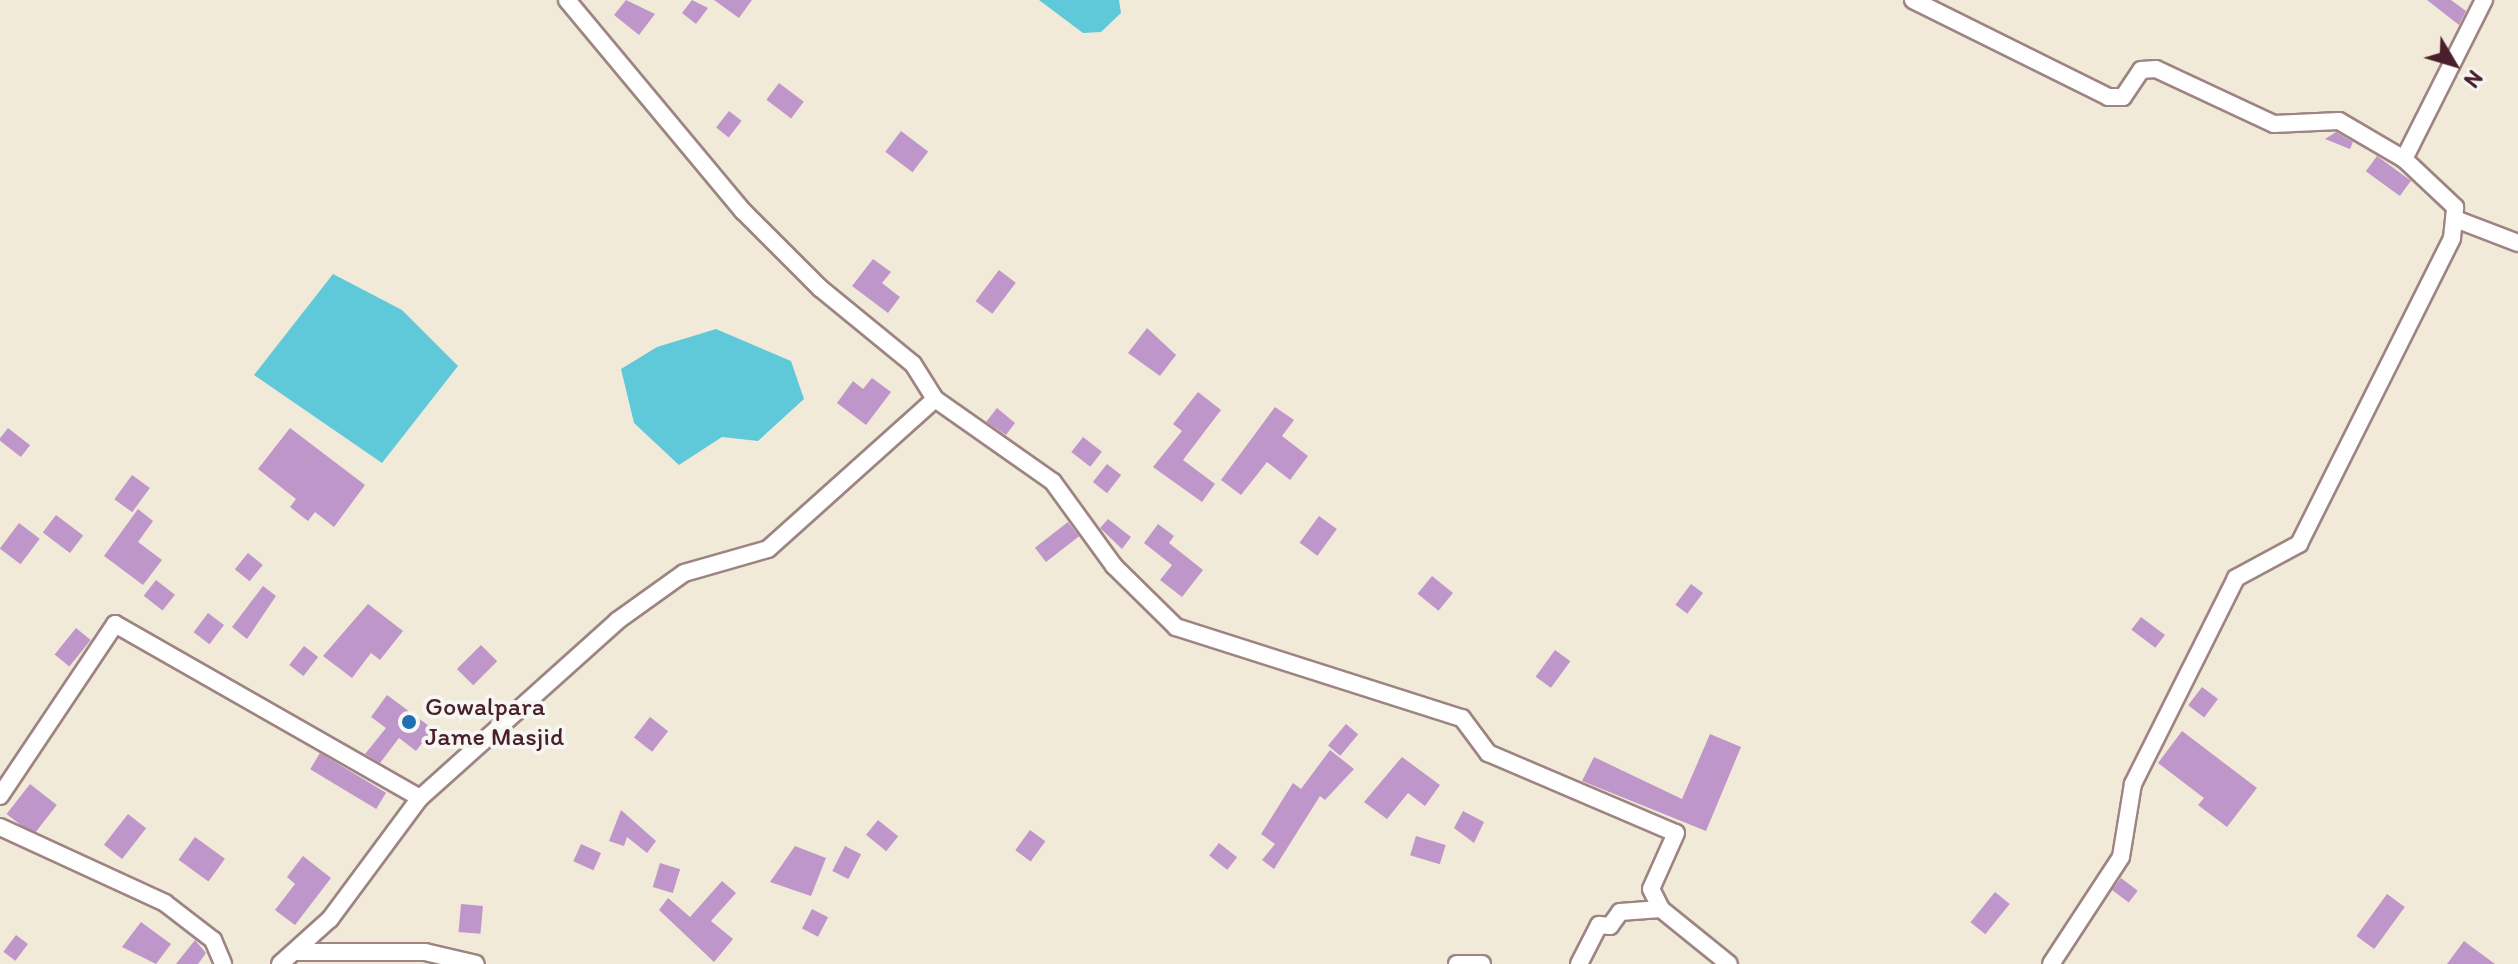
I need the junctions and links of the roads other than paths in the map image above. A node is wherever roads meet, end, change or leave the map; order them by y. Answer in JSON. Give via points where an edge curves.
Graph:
{"nodes":[{"id":1,"x":567,"y":0,"type":"edge"},
{"id":2,"x":1913,"y":0,"type":"edge"},
{"id":3,"x":2484,"y":0,"type":"edge"},
{"id":4,"x":2404,"y":159,"type":"junction"},
{"id":5,"x":2458,"y":220,"type":"junction"},
{"id":6,"x":2518,"y":243,"type":"edge"},
{"id":7,"x":935,"y":399,"type":"junction"},
{"id":8,"x":0,"y":796,"type":"edge"},
{"id":9,"x":420,"y":798,"type":"junction"},
{"id":10,"x":0,"y":827,"type":"edge"},
{"id":11,"x":1661,"y":909,"type":"junction"},
{"id":12,"x":297,"y":952,"type":"junction"},
{"id":13,"x":223,"y":964,"type":"edge"},
{"id":14,"x":280,"y":964,"type":"edge"},
{"id":15,"x":476,"y":964,"type":"edge"},
{"id":16,"x":1457,"y":964,"type":"edge"},
{"id":17,"x":1482,"y":964,"type":"edge"},
{"id":18,"x":1579,"y":964,"type":"edge"},
{"id":19,"x":1729,"y":964,"type":"edge"},
{"id":20,"x":2051,"y":964,"type":"edge"}],
"edges":[{"from":1,"to":7,"type":"street","via":[[743,211],[820,288],[913,364]]},
{"from":2,"to":4,"type":"street","via":[[2108,97],[2123,97],[2141,70],[2156,69],[2274,124],[2339,121]]},
{"from":3,"to":4,"type":"street"},
{"from":4,"to":5,"type":"street","via":[[2455,207]]},
{"from":5,"to":6,"type":"street"},
{"from":5,"to":20,"type":"street","via":[[2299,544],[2236,578],[2133,784],[2121,857]]},
{"from":7,"to":9,"type":"street","via":[[768,549],[684,573],[617,621]]},
{"from":7,"to":11,"type":"street","via":[[1053,482],[1114,566],[1176,627],[1462,718],[1488,753],[1676,833],[1651,889]]},
{"from":8,"to":9,"type":"street","via":[[115,624]]},
{"from":9,"to":12,"type":"street","via":[[330,919]]},
{"from":10,"to":13,"type":"street","via":[[165,903],[213,940]]},
{"from":11,"to":18,"type":"street","via":[[1620,912],[1610,926],[1599,925]]},
{"from":11,"to":19,"type":"street"},
{"from":12,"to":14,"type":"street"},
{"from":12,"to":15,"type":"street","via":[[425,952]]},
{"from":16,"to":17,"type":"street"}]}
